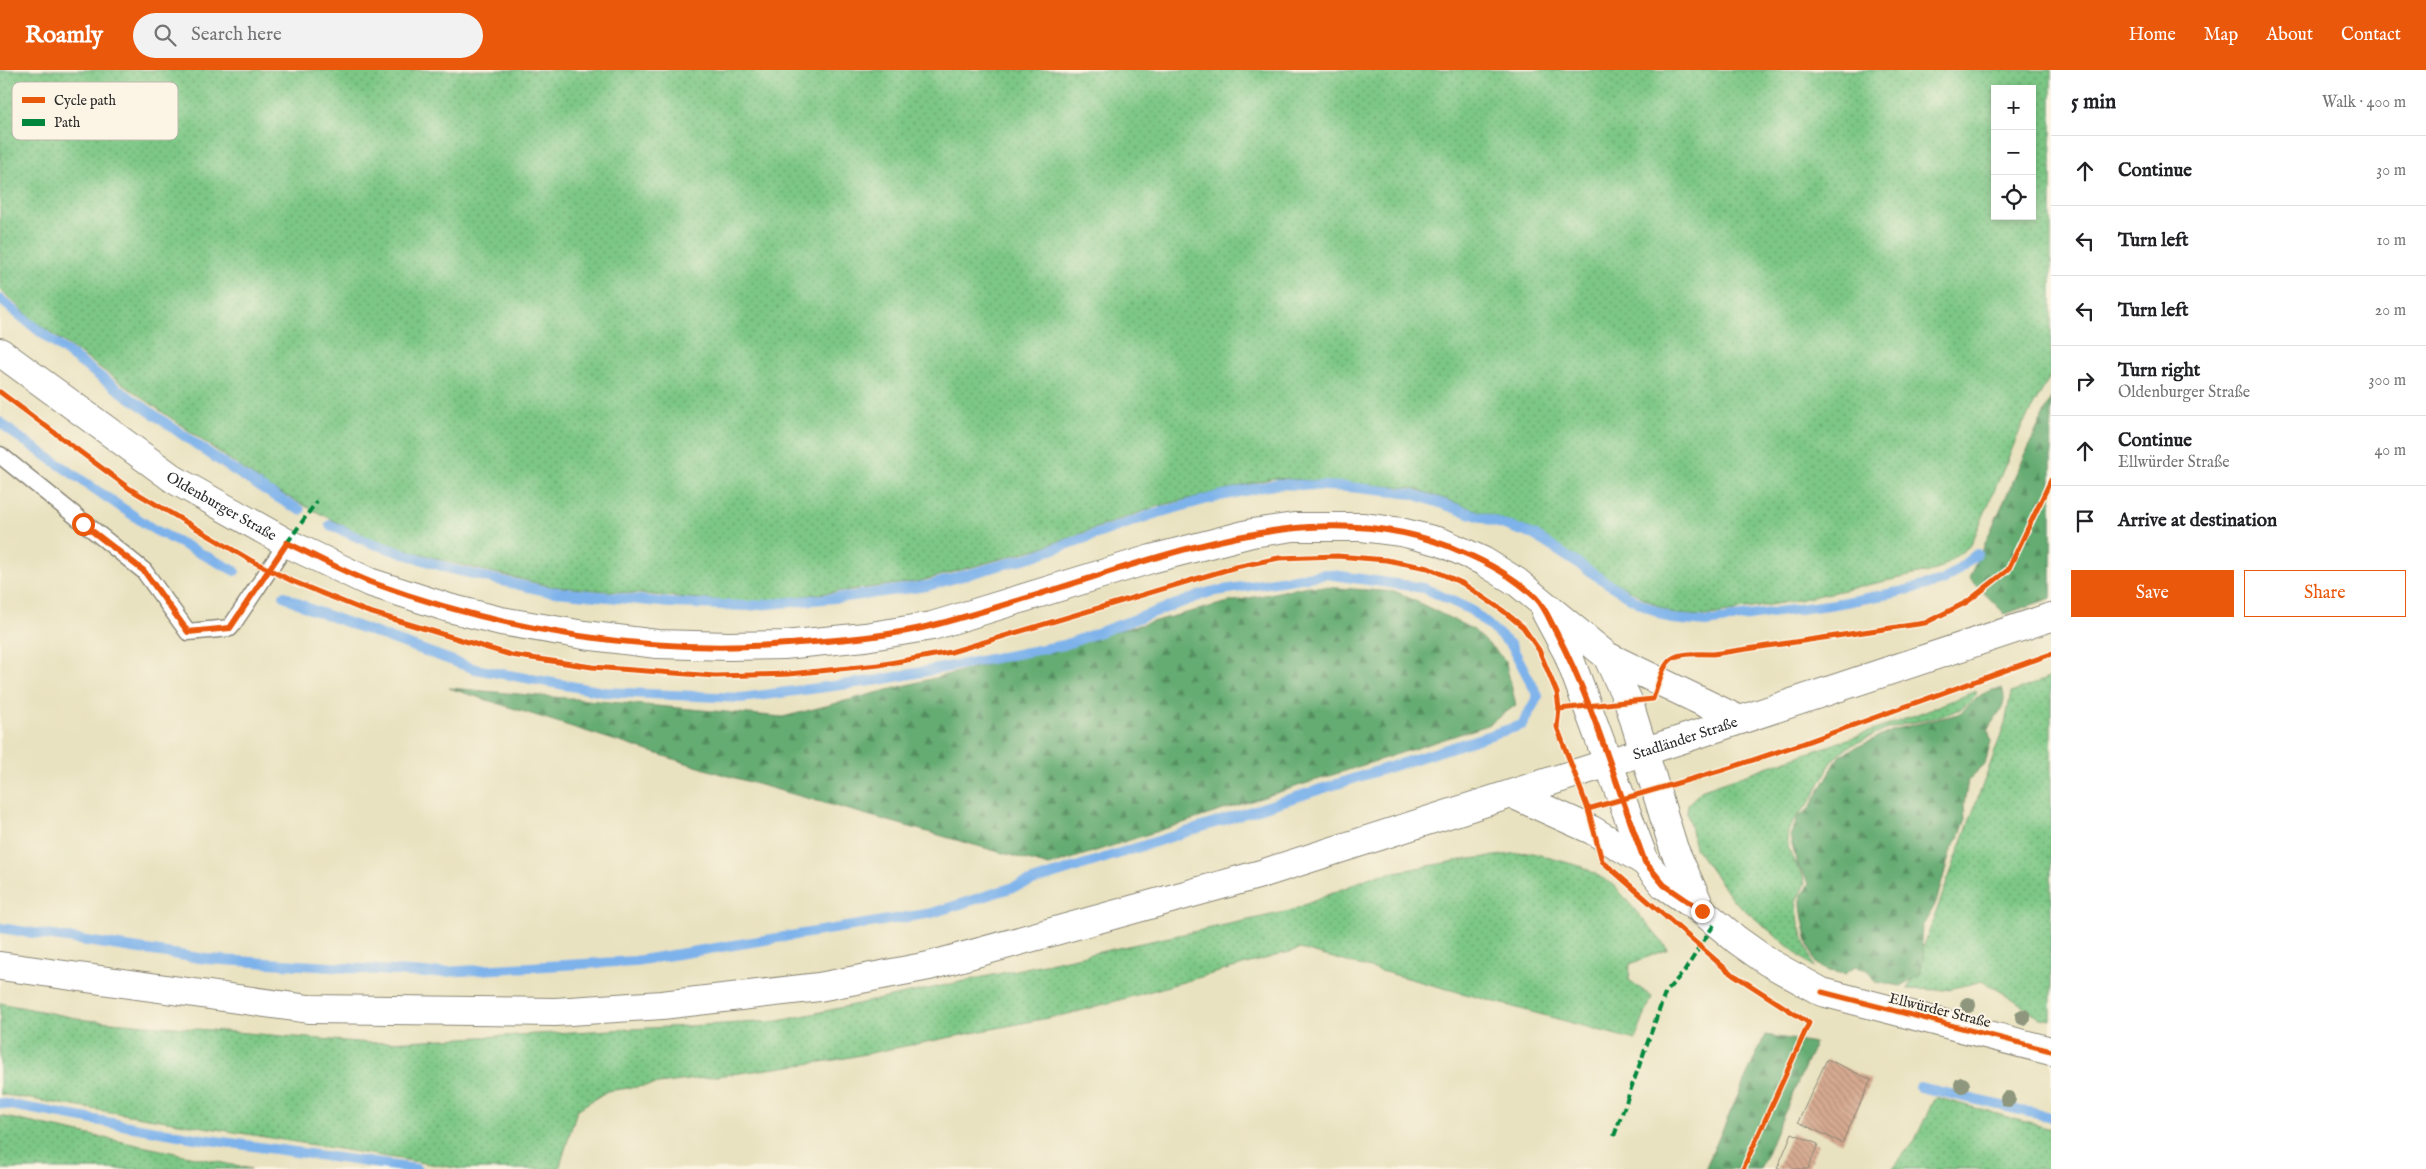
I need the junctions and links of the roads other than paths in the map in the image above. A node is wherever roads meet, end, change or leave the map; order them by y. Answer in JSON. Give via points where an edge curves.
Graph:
{"nodes":[{"id":1,"x":0,"y":352,"type":"edge"},
{"id":2,"x":0,"y":455,"type":"edge"},
{"id":3,"x":287,"y":543,"type":"junction"},
{"id":4,"x":1540,"y":602,"type":"junction"},
{"id":5,"x":2051,"y":617,"type":"edge"},
{"id":6,"x":1607,"y":656,"type":"junction"},
{"id":7,"x":1740,"y":720,"type":"junction"},
{"id":8,"x":1644,"y":751,"type":"junction"},
{"id":9,"x":1608,"y":762,"type":"junction"},
{"id":10,"x":1512,"y":794,"type":"junction"},
{"id":11,"x":1645,"y":862,"type":"junction"},
{"id":12,"x":1702,"y":911,"type":"junction"},
{"id":13,"x":0,"y":966,"type":"edge"},
{"id":14,"x":2051,"y":1051,"type":"edge"}],
"edges":[{"from":1,"to":3,"type":"street","name":"Oldenburger Straße","via":[[175,480]]},
{"from":2,"to":3,"type":"lane","via":[[144,571],[188,632],[230,628]]},
{"from":3,"to":4,"type":"street","name":"Oldenburger Straße","via":[[370,582],[449,608],[520,624],[657,644],[784,645],[932,626],[1178,551],[1252,533],[1294,527],[1362,527],[1441,542],[1483,561],[1517,582]]},
{"from":4,"to":6,"type":"street","name":"Oldenburger Straße"},
{"from":4,"to":9,"type":"street","name":"Oldenburger Straße","via":[[1568,654]]},
{"from":5,"to":7,"type":"street","name":"Stadländer Straße"},
{"from":6,"to":7,"type":"street"},
{"from":6,"to":8,"type":"street","name":"Oldenburger Straße","via":[[1629,703]]},
{"from":7,"to":8,"type":"street","name":"Stadländer Straße"},
{"from":8,"to":9,"type":"street","name":"Stadländer Straße"},
{"from":8,"to":12,"type":"street","name":"Ellwürder Straße","via":[[1674,849]]},
{"from":9,"to":10,"type":"street","name":"Stadländer Straße"},
{"from":9,"to":11,"type":"street","name":"Ellwürder Straße"},
{"from":10,"to":11,"type":"street","via":[[1592,830]]},
{"from":10,"to":13,"type":"street","name":"Stadländer Straße","via":[[1261,874],[929,966],[819,987],[662,1005],[555,1012],[309,1009]]},
{"from":11,"to":12,"type":"street","name":"Ellwürder Straße","via":[[1664,885]]},
{"from":12,"to":14,"type":"street","name":"Ellwürder Straße","via":[[1768,962],[1822,992]]}]}
